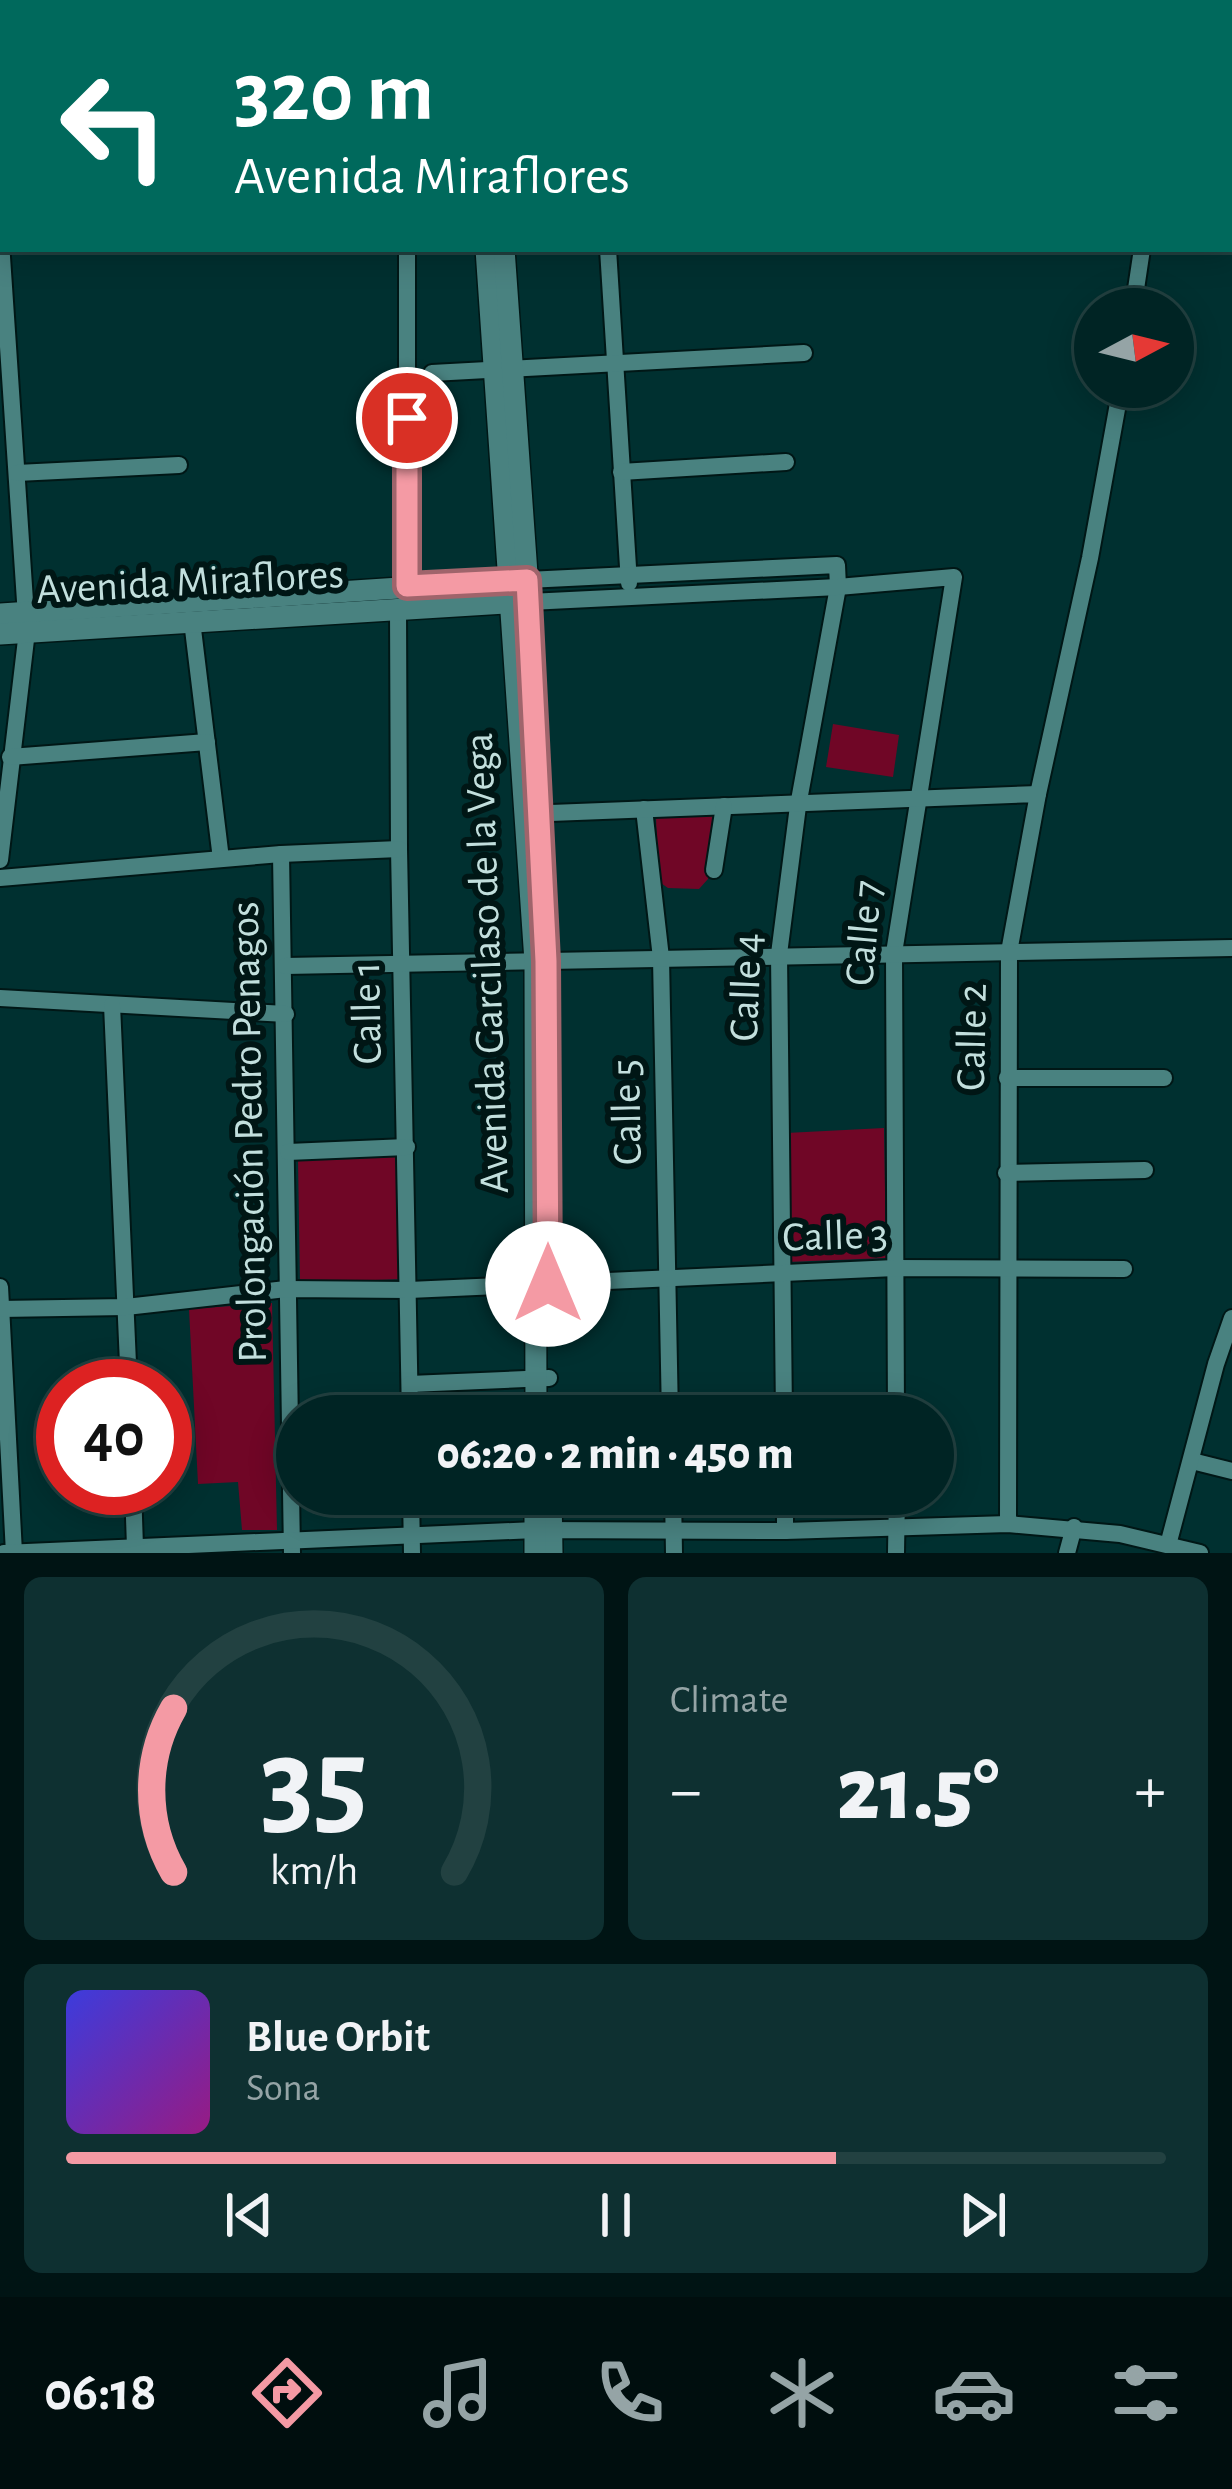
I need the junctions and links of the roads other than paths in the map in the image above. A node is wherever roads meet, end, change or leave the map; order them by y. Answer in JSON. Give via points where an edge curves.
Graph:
{"nodes":[{"id":1,"x":2,"y":252,"type":"edge"},
{"id":2,"x":407,"y":252,"type":"edge"},
{"id":3,"x":486,"y":252,"type":"edge"},
{"id":4,"x":504,"y":252,"type":"edge"},
{"id":5,"x":608,"y":252,"type":"edge"},
{"id":6,"x":1142,"y":252,"type":"edge"},
{"id":7,"x":1136,"y":288,"type":"edge"},
{"id":8,"x":804,"y":353,"type":"dead end"},
{"id":9,"x":614,"y":363,"type":"junction"},
{"id":10,"x":504,"y":368,"type":"junction"},
{"id":11,"x":432,"y":373,"type":"dead end"},
{"id":12,"x":1116,"y":408,"type":"edge"},
{"id":13,"x":786,"y":462,"type":"dead end"},
{"id":14,"x":179,"y":465,"type":"dead end"},
{"id":15,"x":621,"y":472,"type":"junction"},
{"id":16,"x":16,"y":473,"type":"junction"},
{"id":17,"x":628,"y":576,"type":"junction"},
{"id":18,"x":407,"y":586,"type":"junction"},
{"id":19,"x":838,"y":587,"type":"junction"},
{"id":20,"x":518,"y":591,"type":"junction"},
{"id":21,"x":629,"y":598,"type":"junction"},
{"id":22,"x":398,"y":609,"type":"junction"},
{"id":23,"x":0,"y":614,"type":"edge"},
{"id":24,"x":26,"y":621,"type":"junction"},
{"id":25,"x":192,"y":621,"type":"junction"},
{"id":26,"x":0,"y":634,"type":"edge"},
{"id":27,"x":207,"y":742,"type":"junction"},
{"id":28,"x":10,"y":757,"type":"junction"},
{"id":29,"x":1038,"y":794,"type":"junction"},
{"id":30,"x":916,"y":796,"type":"junction"},
{"id":31,"x":724,"y":806,"type":"junction"},
{"id":32,"x":798,"y":806,"type":"junction"},
{"id":33,"x":644,"y":808,"type":"junction"},
{"id":34,"x":531,"y":813,"type":"junction"},
{"id":35,"x":399,"y":849,"type":"junction"},
{"id":36,"x":281,"y":854,"type":"junction"},
{"id":37,"x":221,"y":859,"type":"junction"},
{"id":38,"x":0,"y":860,"type":"edge"},
{"id":39,"x":714,"y":870,"type":"dead end"},
{"id":40,"x":0,"y":878,"type":"edge"},
{"id":41,"x":1232,"y":948,"type":"edge"},
{"id":42,"x":1009,"y":952,"type":"junction"},
{"id":43,"x":894,"y":953,"type":"junction"},
{"id":44,"x":779,"y":955,"type":"junction"},
{"id":45,"x":661,"y":958,"type":"junction"},
{"id":46,"x":540,"y":961,"type":"junction"},
{"id":47,"x":285,"y":966,"type":"junction"},
{"id":48,"x":402,"y":966,"type":"junction"},
{"id":49,"x":0,"y":998,"type":"edge"},
{"id":50,"x":112,"y":1005,"type":"junction"},
{"id":51,"x":286,"y":1014,"type":"junction"},
{"id":52,"x":1007,"y":1078,"type":"junction"},
{"id":53,"x":1164,"y":1078,"type":"dead end"},
{"id":54,"x":406,"y":1147,"type":"junction"},
{"id":55,"x":288,"y":1152,"type":"junction"},
{"id":56,"x":1145,"y":1170,"type":"dead end"},
{"id":57,"x":1006,"y":1173,"type":"junction"},
{"id":58,"x":895,"y":1268,"type":"junction"},
{"id":59,"x":1124,"y":1269,"type":"dead end"},
{"id":60,"x":1007,"y":1271,"type":"junction"},
{"id":61,"x":782,"y":1274,"type":"junction"},
{"id":62,"x":665,"y":1279,"type":"junction"},
{"id":63,"x":542,"y":1284,"type":"junction"},
{"id":64,"x":0,"y":1287,"type":"edge"},
{"id":65,"x":286,"y":1289,"type":"junction"},
{"id":66,"x":409,"y":1290,"type":"junction"},
{"id":67,"x":126,"y":1306,"type":"junction"},
{"id":68,"x":1,"y":1309,"type":"edge"},
{"id":69,"x":1232,"y":1320,"type":"edge"},
{"id":70,"x":128,"y":1359,"type":"edge"},
{"id":71,"x":542,"y":1378,"type":"junction"},
{"id":72,"x":410,"y":1384,"type":"junction"},
{"id":73,"x":410,"y":1395,"type":"edge"},
{"id":74,"x":539,"y":1395,"type":"edge"},
{"id":75,"x":545,"y":1395,"type":"edge"},
{"id":76,"x":669,"y":1395,"type":"edge"},
{"id":77,"x":784,"y":1395,"type":"edge"},
{"id":78,"x":896,"y":1395,"type":"edge"},
{"id":79,"x":4,"y":1429,"type":"edge"},
{"id":80,"x":1192,"y":1460,"type":"junction"},
{"id":81,"x":1232,"y":1472,"type":"edge"},
{"id":82,"x":134,"y":1515,"type":"edge"},
{"id":83,"x":674,"y":1515,"type":"edge"},
{"id":84,"x":785,"y":1515,"type":"edge"},
{"id":85,"x":897,"y":1515,"type":"edge"},
{"id":86,"x":1008,"y":1524,"type":"junction"},
{"id":87,"x":1074,"y":1528,"type":"junction"},
{"id":88,"x":897,"y":1529,"type":"junction"},
{"id":89,"x":674,"y":1531,"type":"junction"},
{"id":90,"x":785,"y":1531,"type":"junction"},
{"id":91,"x":543,"y":1542,"type":"edge"},
{"id":92,"x":412,"y":1544,"type":"edge"},
{"id":93,"x":1168,"y":1545,"type":"junction"},
{"id":94,"x":135,"y":1547,"type":"junction"},
{"id":95,"x":291,"y":1547,"type":"edge"},
{"id":96,"x":4,"y":1553,"type":"edge"},
{"id":97,"x":14,"y":1553,"type":"edge"},
{"id":98,"x":674,"y":1553,"type":"edge"},
{"id":99,"x":896,"y":1553,"type":"edge"},
{"id":100,"x":1067,"y":1553,"type":"edge"},
{"id":101,"x":1200,"y":1553,"type":"edge"}],
"edges":[{"from":1,"to":16,"type":"street"},
{"from":2,"to":18,"type":"street"},
{"from":3,"to":10,"type":"street"},
{"from":4,"to":10,"type":"street","name":"Avenida Garcilaso de la Vega"},
{"from":5,"to":9,"type":"street"},
{"from":6,"to":7,"type":"street"},
{"from":8,"to":9,"type":"street"},
{"from":9,"to":10,"type":"street"},
{"from":9,"to":15,"type":"street"},
{"from":10,"to":11,"type":"street"},
{"from":10,"to":20,"type":"street","name":"Avenida Garcilaso de la Vega"},
{"from":12,"to":29,"type":"street","name":"Calle 2"},
{"from":13,"to":15,"type":"street"},
{"from":14,"to":16,"type":"street"},
{"from":15,"to":17,"type":"street"},
{"from":16,"to":24,"type":"street"},
{"from":17,"to":19,"type":"street","name":"Calle 4","via":[[837,565]]},
{"from":17,"to":20,"type":"street"},
{"from":17,"to":21,"type":"street"},
{"from":18,"to":20,"type":"street","name":"Avenida Miraflores"},
{"from":18,"to":24,"type":"street","name":"Avenida Miraflores"},
{"from":19,"to":21,"type":"street"},
{"from":19,"to":30,"type":"street","name":"Calle 7","via":[[954,578]]},
{"from":19,"to":32,"type":"street","name":"Calle 4"},
{"from":20,"to":21,"type":"street"},
{"from":20,"to":22,"type":"street","name":"Avenida Miraflores"},
{"from":20,"to":34,"type":"street","name":"Avenida Garcilaso de la Vega"},
{"from":22,"to":25,"type":"street","name":"Avenida Miraflores"},
{"from":22,"to":35,"type":"street","name":"Calle 1"},
{"from":23,"to":24,"type":"street","name":"Avenida Miraflores"},
{"from":24,"to":25,"type":"street","name":"Avenida Miraflores"},
{"from":24,"to":26,"type":"street","name":"Avenida Miraflores"},
{"from":24,"to":28,"type":"street"},
{"from":25,"to":27,"type":"street"},
{"from":27,"to":28,"type":"street"},
{"from":27,"to":37,"type":"street"},
{"from":28,"to":38,"type":"street"},
{"from":29,"to":30,"type":"street"},
{"from":29,"to":42,"type":"street","name":"Calle 2"},
{"from":30,"to":32,"type":"street"},
{"from":30,"to":43,"type":"street","name":"Calle 7"},
{"from":31,"to":32,"type":"street"},
{"from":31,"to":33,"type":"street"},
{"from":31,"to":39,"type":"street"},
{"from":32,"to":44,"type":"street","name":"Calle 4"},
{"from":33,"to":34,"type":"street"},
{"from":33,"to":45,"type":"street","name":"Calle 5"},
{"from":34,"to":46,"type":"street","name":"Avenida Garcilaso de la Vega"},
{"from":35,"to":36,"type":"street"},
{"from":35,"to":48,"type":"street","name":"Calle 1"},
{"from":36,"to":37,"type":"street"},
{"from":36,"to":47,"type":"street","name":"Prolongación Pedro Penagos"},
{"from":37,"to":40,"type":"street"},
{"from":41,"to":42,"type":"street"},
{"from":42,"to":43,"type":"street"},
{"from":42,"to":52,"type":"street","name":"Calle 2"},
{"from":43,"to":44,"type":"street"},
{"from":43,"to":58,"type":"street","name":"Calle 7"},
{"from":44,"to":45,"type":"street"},
{"from":44,"to":61,"type":"street","name":"Calle 4"},
{"from":45,"to":46,"type":"street"},
{"from":45,"to":62,"type":"street","name":"Calle 5"},
{"from":46,"to":48,"type":"street"},
{"from":46,"to":63,"type":"street","name":"Avenida Garcilaso de la Vega"},
{"from":47,"to":48,"type":"street"},
{"from":47,"to":51,"type":"street","name":"Prolongación Pedro Penagos"},
{"from":48,"to":54,"type":"street","name":"Calle 1"},
{"from":49,"to":50,"type":"street"},
{"from":50,"to":51,"type":"street"},
{"from":50,"to":67,"type":"street"},
{"from":51,"to":55,"type":"street","name":"Prolongación Pedro Penagos"},
{"from":52,"to":53,"type":"street"},
{"from":52,"to":57,"type":"street","name":"Calle 2"},
{"from":54,"to":55,"type":"street"},
{"from":54,"to":66,"type":"street","name":"Calle 1"},
{"from":55,"to":65,"type":"street","name":"Prolongación Pedro Penagos"},
{"from":56,"to":57,"type":"street"},
{"from":57,"to":60,"type":"street","name":"Calle 2"},
{"from":58,"to":60,"type":"street","name":"Calle 3"},
{"from":58,"to":61,"type":"street","name":"Calle 3"},
{"from":58,"to":78,"type":"street","name":"Calle 7"},
{"from":59,"to":60,"type":"street","name":"Calle 3"},
{"from":60,"to":86,"type":"street","name":"Calle 2"},
{"from":61,"to":62,"type":"street","name":"Calle 3"},
{"from":61,"to":77,"type":"street","name":"Calle 4"},
{"from":62,"to":63,"type":"street","name":"Calle 3"},
{"from":62,"to":76,"type":"street","name":"Calle 5"},
{"from":63,"to":66,"type":"street"},
{"from":63,"to":71,"type":"street","name":"Avenida Garcilaso de la Vega"},
{"from":64,"to":68,"type":"street"},
{"from":65,"to":66,"type":"street"},
{"from":65,"to":67,"type":"street"},
{"from":65,"to":95,"type":"street","name":"Prolongación Pedro Penagos"},
{"from":66,"to":72,"type":"street","name":"Calle 1"},
{"from":67,"to":68,"type":"street"},
{"from":67,"to":70,"type":"street"},
{"from":68,"to":79,"type":"street"},
{"from":69,"to":80,"type":"street"},
{"from":71,"to":72,"type":"street"},
{"from":71,"to":74,"type":"street","name":"Avenida Garcilaso de la Vega"},
{"from":71,"to":75,"type":"street","name":"Avenida Garcilaso de la Vega"},
{"from":72,"to":73,"type":"street","name":"Calle 1"},
{"from":79,"to":97,"type":"street"},
{"from":80,"to":81,"type":"street"},
{"from":80,"to":93,"type":"street"},
{"from":82,"to":94,"type":"street"},
{"from":83,"to":89,"type":"street"},
{"from":84,"to":90,"type":"street"},
{"from":85,"to":88,"type":"street"},
{"from":86,"to":87,"type":"street"},
{"from":86,"to":88,"type":"street"},
{"from":87,"to":93,"type":"street"},
{"from":87,"to":100,"type":"street"},
{"from":88,"to":90,"type":"street"},
{"from":88,"to":99,"type":"street"},
{"from":89,"to":90,"type":"street"},
{"from":89,"to":91,"type":"street"},
{"from":89,"to":98,"type":"street"},
{"from":91,"to":92,"type":"street"},
{"from":92,"to":95,"type":"street"},
{"from":93,"to":101,"type":"street"},
{"from":94,"to":95,"type":"street"},
{"from":94,"to":97,"type":"street"},
{"from":96,"to":97,"type":"street"}]}
